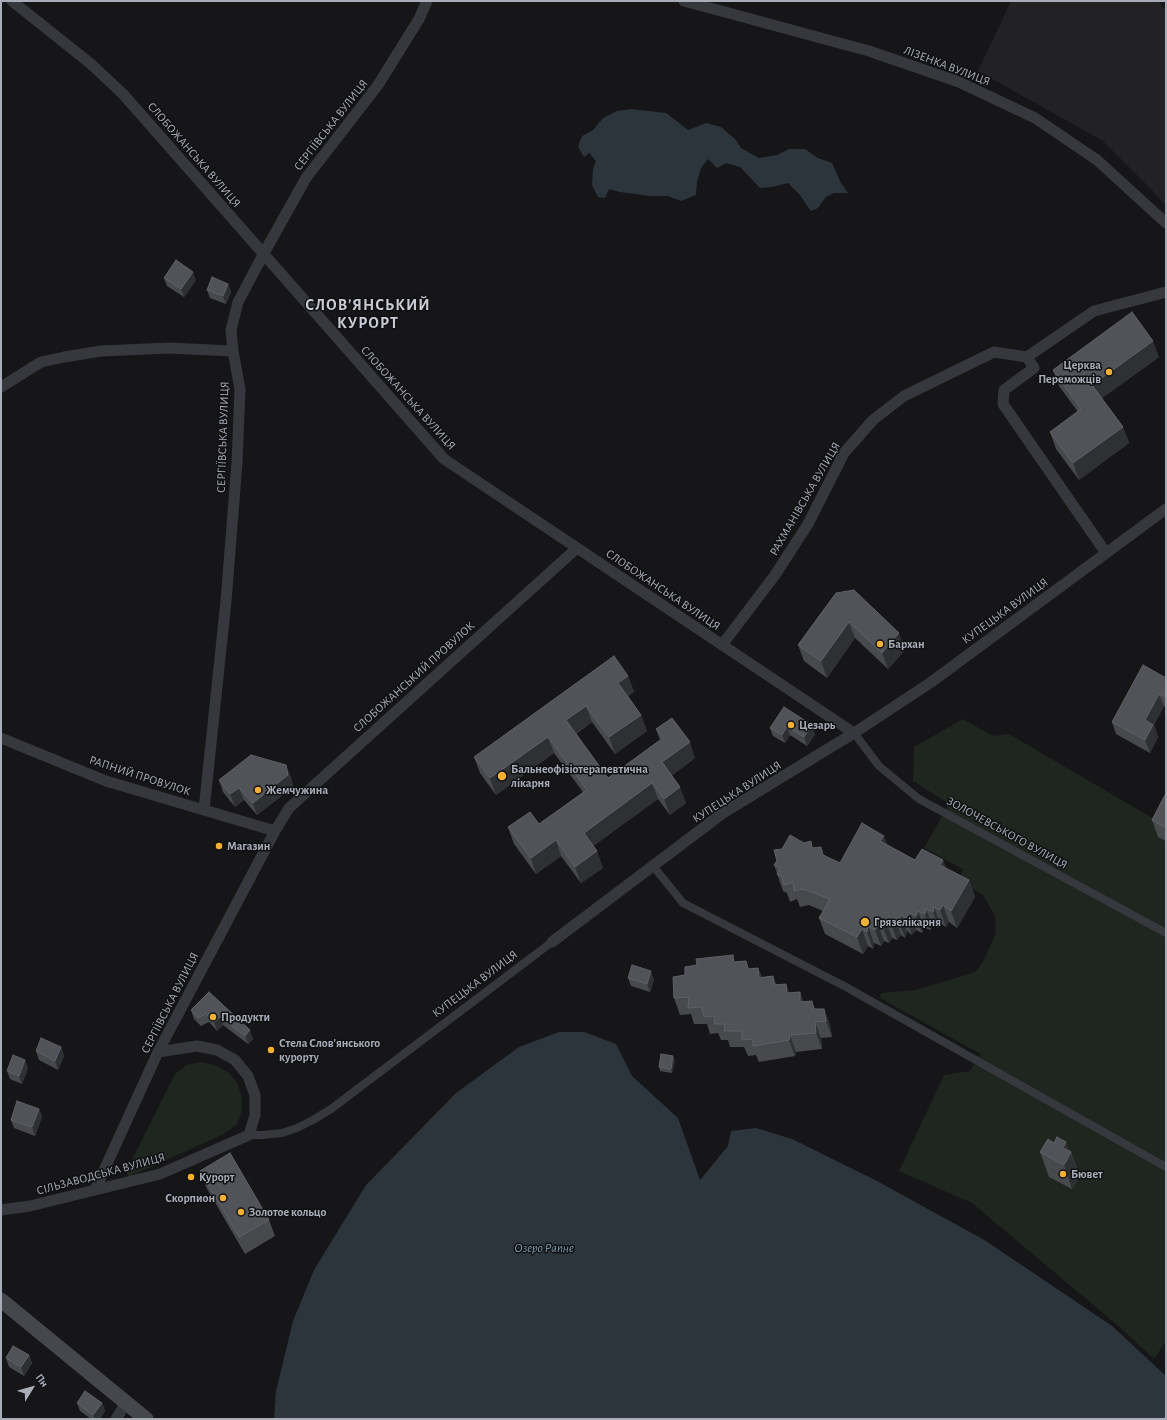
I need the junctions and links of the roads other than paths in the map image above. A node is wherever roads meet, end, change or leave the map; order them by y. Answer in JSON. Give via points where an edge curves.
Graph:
{"nodes":[{"id":1,"x":12,"y":1,"type":"edge"},
{"id":2,"x":427,"y":1,"type":"edge"},
{"id":3,"x":684,"y":1,"type":"edge"},
{"id":4,"x":1166,"y":223,"type":"edge"},
{"id":5,"x":264,"y":253,"type":"junction"},
{"id":6,"x":1166,"y":292,"type":"edge"},
{"id":7,"x":233,"y":351,"type":"junction"},
{"id":8,"x":1027,"y":357,"type":"junction"},
{"id":9,"x":1,"y":387,"type":"edge"},
{"id":10,"x":1166,"y":509,"type":"edge"},
{"id":11,"x":577,"y":548,"type":"junction"},
{"id":12,"x":1106,"y":553,"type":"junction"},
{"id":13,"x":722,"y":645,"type":"junction"},
{"id":14,"x":854,"y":733,"type":"junction"},
{"id":15,"x":1,"y":738,"type":"edge"},
{"id":16,"x":204,"y":810,"type":"junction"},
{"id":17,"x":274,"y":831,"type":"junction"},
{"id":18,"x":653,"y":866,"type":"junction"},
{"id":19,"x":1166,"y":933,"type":"edge"},
{"id":20,"x":552,"y":942,"type":"joint"},
{"id":21,"x":158,"y":1052,"type":"junction"},
{"id":22,"x":249,"y":1135,"type":"junction"},
{"id":23,"x":1166,"y":1167,"type":"edge"},
{"id":24,"x":95,"y":1190,"type":"junction"},
{"id":25,"x":1,"y":1210,"type":"edge"},
{"id":26,"x":1,"y":1300,"type":"edge"},
{"id":27,"x":126,"y":1403,"type":"junction"},
{"id":28,"x":116,"y":1419,"type":"edge"},
{"id":29,"x":146,"y":1419,"type":"edge"}],
"edges":[{"from":1,"to":5,"type":"street","name":"СЛОБОЖАНСЬКА ВУЛИЦЯ","via":[[91,64],[123,94]]},
{"from":2,"to":5,"type":"street","name":"СЕРГІЇВСЬКА ВУЛИЦЯ","via":[[419,19],[378,86],[306,178]]},
{"from":3,"to":4,"type":"street","name":"ЛІЗЕНКА ВУЛИЦЯ","via":[[869,51],[960,82],[1035,118],[1098,160]]},
{"from":5,"to":7,"type":"street","name":"СЕРГІЇВСЬКА ВУЛИЦЯ","via":[[238,302],[231,330]]},
{"from":5,"to":11,"type":"street","name":"СЛОБОЖАНСЬКА ВУЛИЦЯ","via":[[444,459]]},
{"from":6,"to":8,"type":"street","via":[[1094,311]]},
{"from":7,"to":9,"type":"street","via":[[169,348],[101,351],[41,362]]},
{"from":7,"to":16,"type":"street","name":"СЕРГІЇВСЬКА ВУЛИЦЯ","via":[[240,389],[237,462],[226,601]]},
{"from":8,"to":12,"type":"street","via":[[1034,368],[1004,390],[1003,404]]},
{"from":8,"to":13,"type":"street","name":"РАХМАНІВСЬКА ВУЛИЦЯ","via":[[994,352],[904,396],[873,420],[844,453],[808,524],[775,575]]},
{"from":10,"to":12,"type":"street","name":"КУПЕЦЬКА ВУЛИЦЯ"},
{"from":11,"to":13,"type":"street","name":"СЛОБОЖАНСЬКА ВУЛИЦЯ"},
{"from":11,"to":17,"type":"street","name":"СЛОБОЖАНСЬКИЙ ПРОВУЛОК","via":[[289,808]]},
{"from":12,"to":14,"type":"street","name":"КУПЕЦЬКА ВУЛИЦЯ","via":[[930,682]]},
{"from":13,"to":14,"type":"street","name":"СЛОБОЖАНСЬКА ВУЛИЦЯ"},
{"from":14,"to":18,"type":"street","name":"КУПЕЦЬКА ВУЛИЦЯ","via":[[723,813]]},
{"from":14,"to":19,"type":"street","name":"ЗОЛОЧЕВСЬКОГО ВУЛИЦЯ","via":[[879,766],[919,799]]},
{"from":15,"to":16,"type":"street","name":"РАПНИЙ ПРОВУЛОК","via":[[106,781]]},
{"from":16,"to":17,"type":"street","name":"РАПНИЙ ПРОВУЛОК"},
{"from":17,"to":21,"type":"street","name":"СЕРГІЇВСЬКА ВУЛИЦЯ"},
{"from":18,"to":20,"type":"street","name":"КУПЕЦЬКА ВУЛИЦЯ"},
{"from":18,"to":23,"type":"street","via":[[683,903],[846,987]]},
{"from":20,"to":22,"type":"street","name":"КУПЕЦЬКА ВУЛИЦЯ","via":[[331,1109],[297,1128],[282,1133]]},
{"from":21,"to":22,"type":"street","via":[[197,1046],[217,1050],[235,1060],[248,1076],[255,1095],[255,1116]]},
{"from":21,"to":24,"type":"street","name":"СЕРГІЇВСЬКА ВУЛИЦЯ"},
{"from":22,"to":24,"type":"street","name":"СІЛЬЗАВОДСЬКА ВУЛИЦЯ","via":[[160,1174]]},
{"from":24,"to":25,"type":"street","name":"СІЛЬЗАВОДСЬКА ВУЛИЦЯ","via":[[30,1206]]},
{"from":26,"to":27,"type":"main road"},
{"from":27,"to":28,"type":"street"},
{"from":27,"to":29,"type":"main road"}]}
